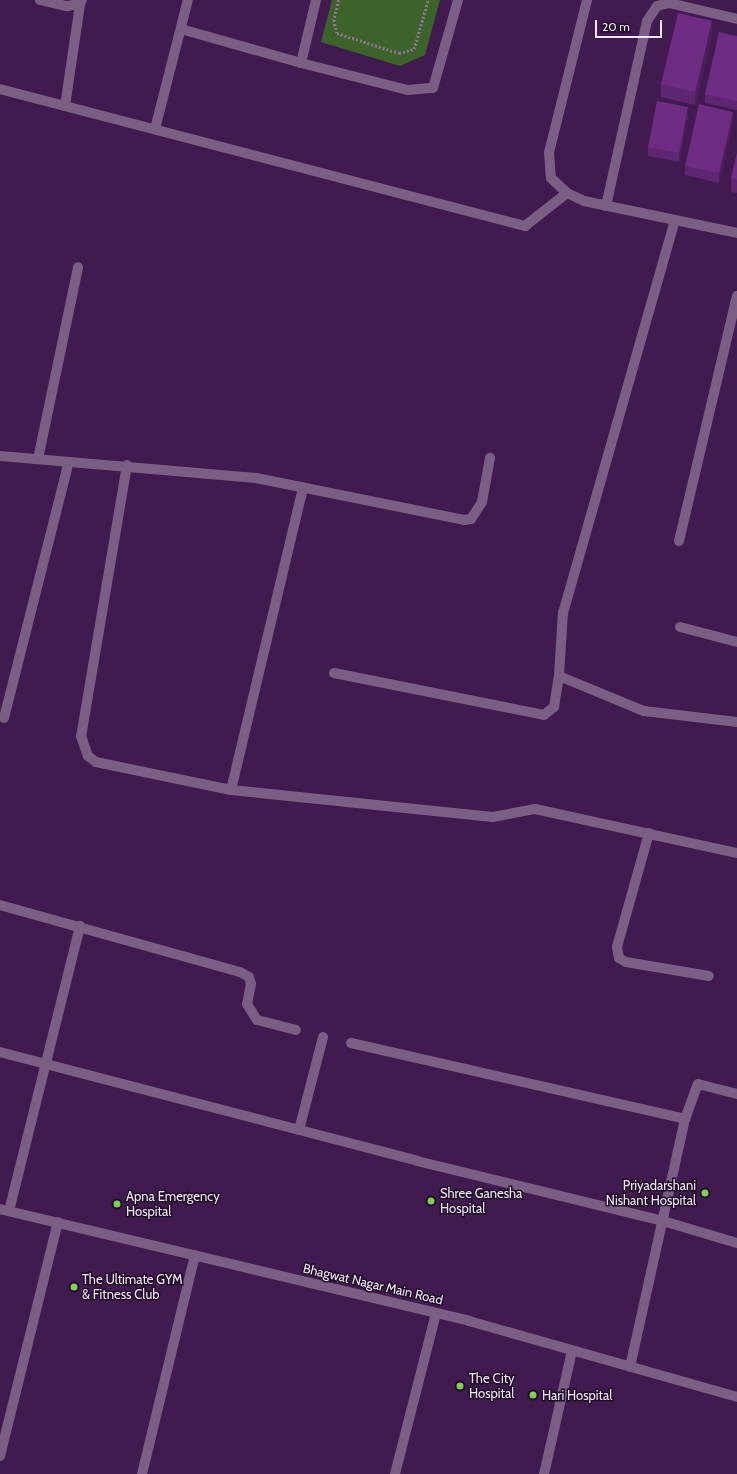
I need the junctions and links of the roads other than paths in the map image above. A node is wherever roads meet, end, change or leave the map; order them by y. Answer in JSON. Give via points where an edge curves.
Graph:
{"nodes":[{"id":1,"x":40,"y":0,"type":"edge"},
{"id":2,"x":188,"y":0,"type":"edge"},
{"id":3,"x":316,"y":0,"type":"edge"},
{"id":4,"x":458,"y":0,"type":"edge"},
{"id":5,"x":587,"y":0,"type":"edge"},
{"id":6,"x":81,"y":2,"type":"edge"},
{"id":7,"x":737,"y":19,"type":"edge"},
{"id":8,"x":181,"y":28,"type":"junction"},
{"id":9,"x":301,"y":63,"type":"junction"},
{"id":10,"x":0,"y":89,"type":"edge"},
{"id":11,"x":65,"y":106,"type":"junction"},
{"id":12,"x":155,"y":129,"type":"junction"},
{"id":13,"x":567,"y":193,"type":"junction"},
{"id":14,"x":606,"y":206,"type":"junction"},
{"id":15,"x":675,"y":220,"type":"junction"},
{"id":16,"x":737,"y":233,"type":"edge"},
{"id":17,"x":78,"y":267,"type":"dead end"},
{"id":18,"x":737,"y":296,"type":"edge"},
{"id":19,"x":0,"y":456,"type":"edge"},
{"id":20,"x":490,"y":458,"type":"dead end"},
{"id":21,"x":38,"y":459,"type":"junction"},
{"id":22,"x":69,"y":462,"type":"junction"},
{"id":23,"x":127,"y":465,"type":"junction"},
{"id":24,"x":303,"y":487,"type":"junction"},
{"id":25,"x":679,"y":541,"type":"dead end"},
{"id":26,"x":680,"y":627,"type":"dead end"},
{"id":27,"x":737,"y":642,"type":"edge"},
{"id":28,"x":334,"y":673,"type":"dead end"},
{"id":29,"x":559,"y":676,"type":"junction"},
{"id":30,"x":4,"y":718,"type":"dead end"},
{"id":31,"x":737,"y":722,"type":"edge"},
{"id":32,"x":231,"y":790,"type":"junction"},
{"id":33,"x":649,"y":833,"type":"junction"},
{"id":34,"x":737,"y":853,"type":"edge"},
{"id":35,"x":0,"y":905,"type":"edge"},
{"id":36,"x":80,"y":926,"type":"junction"},
{"id":37,"x":709,"y":976,"type":"dead end"},
{"id":38,"x":296,"y":1030,"type":"dead end"},
{"id":39,"x":323,"y":1037,"type":"dead end"},
{"id":40,"x":351,"y":1043,"type":"dead end"},
{"id":41,"x":0,"y":1052,"type":"edge"},
{"id":42,"x":45,"y":1064,"type":"junction"},
{"id":43,"x":737,"y":1094,"type":"edge"},
{"id":44,"x":685,"y":1119,"type":"junction"},
{"id":45,"x":299,"y":1130,"type":"junction"},
{"id":46,"x":5,"y":1210,"type":"edge"},
{"id":47,"x":663,"y":1221,"type":"junction"},
{"id":48,"x":58,"y":1222,"type":"junction"},
{"id":49,"x":737,"y":1243,"type":"edge"},
{"id":50,"x":195,"y":1255,"type":"junction"},
{"id":51,"x":436,"y":1313,"type":"junction"},
{"id":52,"x":572,"y":1351,"type":"junction"},
{"id":53,"x":630,"y":1367,"type":"junction"},
{"id":54,"x":737,"y":1397,"type":"edge"},
{"id":55,"x":0,"y":1456,"type":"edge"},
{"id":56,"x":142,"y":1474,"type":"edge"},
{"id":57,"x":395,"y":1474,"type":"edge"},
{"id":58,"x":544,"y":1474,"type":"edge"}],
"edges":[{"from":1,"to":6,"type":"street","via":[[67,6]]},
{"from":2,"to":8,"type":"street"},
{"from":3,"to":9,"type":"street"},
{"from":4,"to":9,"type":"street","via":[[434,88],[408,90]]},
{"from":5,"to":13,"type":"street","via":[[549,152],[551,178]]},
{"from":6,"to":11,"type":"street"},
{"from":7,"to":14,"type":"street","via":[[669,3],[657,6],[647,22]]},
{"from":8,"to":9,"type":"street"},
{"from":8,"to":12,"type":"street"},
{"from":10,"to":11,"type":"street"},
{"from":11,"to":12,"type":"street"},
{"from":12,"to":13,"type":"street","via":[[525,226]]},
{"from":13,"to":14,"type":"street","via":[[584,201]]},
{"from":14,"to":15,"type":"street"},
{"from":15,"to":16,"type":"street"},
{"from":15,"to":29,"type":"street","via":[[563,612]]},
{"from":17,"to":21,"type":"street"},
{"from":18,"to":25,"type":"street"},
{"from":19,"to":21,"type":"street"},
{"from":20,"to":24,"type":"street","via":[[482,502],[471,519],[464,520]]},
{"from":21,"to":22,"type":"street"},
{"from":22,"to":23,"type":"street"},
{"from":22,"to":30,"type":"street"},
{"from":23,"to":24,"type":"street","via":[[256,478]]},
{"from":23,"to":32,"type":"street","via":[[81,736],[83,746],[88,756],[96,762]]},
{"from":24,"to":32,"type":"street"},
{"from":26,"to":27,"type":"street"},
{"from":28,"to":29,"type":"street","via":[[544,715],[554,707]]},
{"from":29,"to":31,"type":"street","via":[[644,711]]},
{"from":32,"to":33,"type":"street","via":[[493,817],[535,809]]},
{"from":33,"to":34,"type":"street"},
{"from":33,"to":37,"type":"street","via":[[617,947],[620,958],[626,962]]},
{"from":35,"to":36,"type":"street"},
{"from":36,"to":38,"type":"street","via":[[240,972],[249,977],[251,984],[247,1004],[257,1020]]},
{"from":36,"to":42,"type":"street"},
{"from":39,"to":45,"type":"street"},
{"from":40,"to":44,"type":"street"},
{"from":41,"to":42,"type":"street"},
{"from":42,"to":45,"type":"street"},
{"from":42,"to":46,"type":"street"},
{"from":43,"to":44,"type":"street","via":[[698,1084]]},
{"from":44,"to":47,"type":"street"},
{"from":45,"to":47,"type":"street"},
{"from":46,"to":48,"type":"street","name":"Bhagwat Nagar Main Road"},
{"from":47,"to":49,"type":"street"},
{"from":47,"to":53,"type":"street"},
{"from":48,"to":50,"type":"street","name":"Bhagwat Nagar Main Road"},
{"from":48,"to":55,"type":"street"},
{"from":50,"to":51,"type":"street","name":"Bhagwat Nagar Main Road"},
{"from":50,"to":56,"type":"street"},
{"from":51,"to":52,"type":"street","name":"Bhagwat Nagar Main Road"},
{"from":51,"to":57,"type":"street"},
{"from":52,"to":53,"type":"street","name":"Bhagwat Nagar Main Road"},
{"from":52,"to":58,"type":"street"},
{"from":53,"to":54,"type":"street","name":"Bhagwat Nagar Main Road"}]}
